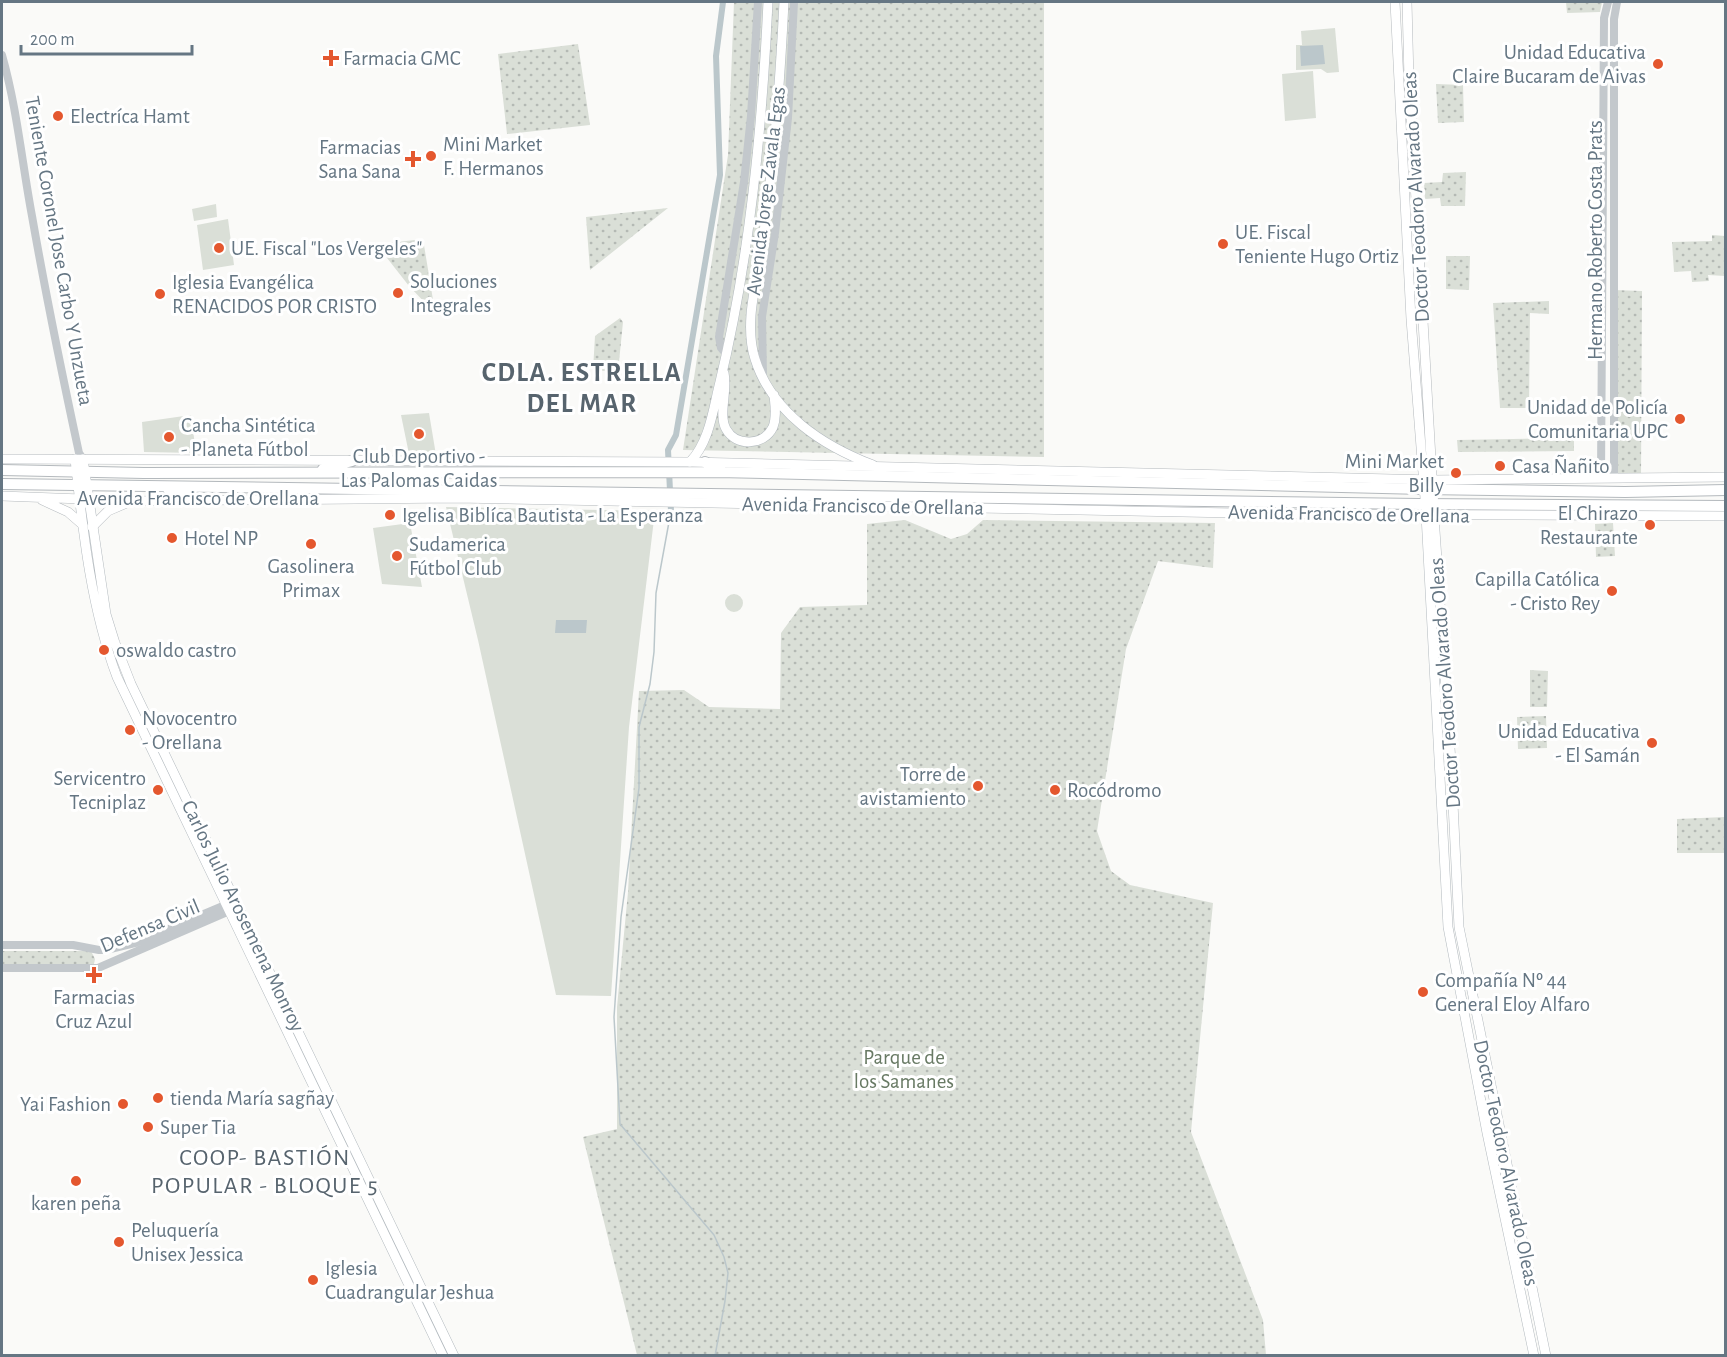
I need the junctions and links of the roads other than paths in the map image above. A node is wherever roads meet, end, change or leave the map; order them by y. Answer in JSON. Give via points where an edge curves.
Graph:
{"nodes":[{"id":1,"x":758,"y":2,"type":"edge"},
{"id":2,"x":768,"y":2,"type":"edge"},
{"id":3,"x":784,"y":2,"type":"edge"},
{"id":4,"x":794,"y":2,"type":"edge"},
{"id":5,"x":1395,"y":2,"type":"edge"},
{"id":6,"x":1407,"y":2,"type":"edge"},
{"id":7,"x":1608,"y":2,"type":"edge"},
{"id":8,"x":1617,"y":2,"type":"edge"},
{"id":9,"x":2,"y":56,"type":"edge"},
{"id":10,"x":1603,"y":189,"type":"junction"},
{"id":11,"x":1613,"y":189,"type":"junction"},
{"id":12,"x":727,"y":356,"type":"junction"},
{"id":13,"x":1602,"y":360,"type":"junction"},
{"id":14,"x":1613,"y":361,"type":"junction"},
{"id":15,"x":723,"y":368,"type":"junction"},
{"id":16,"x":762,"y":378,"type":"junction"},
{"id":17,"x":774,"y":395,"type":"junction"},
{"id":18,"x":79,"y":457,"type":"junction"},
{"id":19,"x":2,"y":459,"type":"edge"},
{"id":20,"x":352,"y":461,"type":"junction"},
{"id":21,"x":705,"y":462,"type":"junction"},
{"id":22,"x":684,"y":465,"type":"junction"},
{"id":23,"x":875,"y":466,"type":"junction"},
{"id":24,"x":656,"y":467,"type":"junction"},
{"id":25,"x":2,"y":470,"type":"edge"},
{"id":26,"x":80,"y":472,"type":"junction"},
{"id":27,"x":310,"y":473,"type":"junction"},
{"id":28,"x":728,"y":473,"type":"junction"},
{"id":29,"x":1725,"y":477,"type":"edge"},
{"id":30,"x":1601,"y":478,"type":"junction"},
{"id":31,"x":1614,"y":478,"type":"junction"},
{"id":32,"x":2,"y":484,"type":"edge"},
{"id":33,"x":1428,"y":484,"type":"junction"},
{"id":34,"x":82,"y":485,"type":"junction"},
{"id":35,"x":156,"y":486,"type":"junction"},
{"id":36,"x":1725,"y":490,"type":"edge"},
{"id":37,"x":786,"y":494,"type":"junction"},
{"id":38,"x":2,"y":496,"type":"edge"},
{"id":39,"x":34,"y":496,"type":"junction"},
{"id":40,"x":656,"y":497,"type":"junction"},
{"id":41,"x":84,"y":498,"type":"junction"},
{"id":42,"x":679,"y":498,"type":"junction"},
{"id":43,"x":193,"y":499,"type":"junction"},
{"id":44,"x":135,"y":501,"type":"junction"},
{"id":45,"x":747,"y":504,"type":"junction"},
{"id":46,"x":1725,"y":506,"type":"edge"},
{"id":47,"x":1430,"y":510,"type":"junction"},
{"id":48,"x":1725,"y":516,"type":"edge"},
{"id":49,"x":88,"y":526,"type":"junction"},
{"id":50,"x":232,"y":906,"type":"junction"},
{"id":51,"x":2,"y":945,"type":"edge"},
{"id":52,"x":2,"y":968,"type":"edge"},
{"id":53,"x":1465,"y":990,"type":"junction"},
{"id":54,"x":443,"y":1356,"type":"edge"},
{"id":55,"x":454,"y":1356,"type":"edge"},
{"id":56,"x":1534,"y":1356,"type":"edge"},
{"id":57,"x":1546,"y":1356,"type":"edge"}],
"edges":[{"from":1,"to":12,"type":"street","name":"Avenida Jorge Zavala Egas","via":[[744,182],[719,337]]},
{"from":2,"to":12,"type":"main road","name":"Avenida Jorge Zavala Egas","via":[[749,227]]},
{"from":3,"to":16,"type":"main road","name":"Avenida Jorge Zavala Egas","via":[[776,129],[751,322],[752,346]]},
{"from":4,"to":16,"type":"street","name":"Avenida Jorge Zavala Egas","via":[[783,163],[762,317]]},
{"from":5,"to":33,"type":"main road","name":"Doctor Teodoro Alvarado Oleas","via":[[1409,296]]},
{"from":6,"to":33,"type":"main road","name":"Doctor Teodoro Alvarado Oleas"},
{"from":7,"to":10,"type":"street","name":"Hermano Roberto Costa Prats","via":[[1604,18]]},
{"from":8,"to":11,"type":"street","name":"Hermano Roberto Costa Prats"},
{"from":9,"to":18,"type":"street","name":"Teniente Coronel Jose Carbo Y Unzueta"},
{"from":10,"to":11,"type":"street"},
{"from":10,"to":13,"type":"street","name":"Hermano Roberto Costa Prats"},
{"from":11,"to":14,"type":"street","name":"Hermano Roberto Costa Prats"},
{"from":12,"to":15,"type":"main road","name":"Avenida Jorge Zavala Egas"},
{"from":13,"to":14,"type":"street"},
{"from":13,"to":30,"type":"street","name":"Hermano Roberto Costa Prats"},
{"from":14,"to":31,"type":"street","name":"Hermano Roberto Costa Prats"},
{"from":15,"to":17,"type":"main road","via":[[724,422],[728,432],[738,439],[752,442],[768,435],[776,415]]},
{"from":15,"to":22,"type":"main road","name":"Avenida Jorge Zavala Egas","via":[[703,444]]},
{"from":16,"to":17,"type":"main road","name":"Avenida Jorge Zavala Egas"},
{"from":17,"to":23,"type":"main road","name":"Avenida Jorge Zavala Egas","via":[[797,422],[828,445]]},
{"from":18,"to":19,"type":"main road","name":"Avenida Francisco de Orellana"},
{"from":18,"to":20,"type":"main road","name":"Avenida Francisco de Orellana"},
{"from":18,"to":26,"type":"main road","name":"Carlos Julio Arosemena Monroy"},
{"from":20,"to":24,"type":"main road","name":"Avenida Francisco de Orellana"},
{"from":20,"to":27,"type":"highway"},
{"from":21,"to":22,"type":"main road","name":"Avenida Francisco de Orellana"},
{"from":21,"to":23,"type":"main road","name":"Avenida Francisco de Orellana"},
{"from":21,"to":28,"type":"highway"},
{"from":22,"to":24,"type":"highway","name":"Avenida Francisco de Orellana"},
{"from":22,"to":28,"type":"highway","name":"Avenida Francisco de Orellana"},
{"from":23,"to":33,"type":"main road","name":"Avenida Francisco de Orellana"},
{"from":24,"to":27,"type":"highway","name":"Avenida Francisco de Orellana"},
{"from":25,"to":26,"type":"highway","name":"Avenida Francisco de Orellana"},
{"from":26,"to":27,"type":"highway","name":"Avenida Francisco de Orellana"},
{"from":26,"to":34,"type":"main road","name":"Carlos Julio Arosemena Monroy"},
{"from":28,"to":33,"type":"highway","name":"Avenida Francisco de Orellana"},
{"from":29,"to":31,"type":"main road","name":"Avenida Francisco de Orellana"},
{"from":30,"to":31,"type":"main road","name":"Avenida Francisco de Orellana"},
{"from":30,"to":33,"type":"main road","name":"Avenida Francisco de Orellana"},
{"from":32,"to":34,"type":"highway","name":"Avenida Francisco de Orellana"},
{"from":33,"to":36,"type":"highway","name":"Avenida Francisco de Orellana","via":[[1625,492]]},
{"from":33,"to":47,"type":"main road","name":"Doctor Teodoro Alvarado Oleas"},
{"from":34,"to":35,"type":"highway","name":"Avenida Francisco de Orellana"},
{"from":34,"to":41,"type":"main road","name":"Carlos Julio Arosemena Monroy"},
{"from":35,"to":40,"type":"highway","name":"Avenida Francisco de Orellana"},
{"from":35,"to":43,"type":"highway"},
{"from":37,"to":42,"type":"highway","name":"Avenida Francisco de Orellana"},
{"from":37,"to":45,"type":"highway"},
{"from":37,"to":47,"type":"highway","name":"Avenida Francisco de Orellana"},
{"from":38,"to":39,"type":"main road","name":"Avenida Francisco de Orellana"},
{"from":39,"to":41,"type":"main road","name":"Avenida Francisco de Orellana"},
{"from":39,"to":49,"type":"main road"},
{"from":40,"to":42,"type":"highway","name":"Avenida Francisco de Orellana"},
{"from":40,"to":43,"type":"main road","name":"Avenida Francisco de Orellana"},
{"from":41,"to":44,"type":"main road","name":"Avenida Francisco de Orellana"},
{"from":41,"to":49,"type":"main road","name":"Carlos Julio Arosemena Monroy"},
{"from":42,"to":45,"type":"main road","name":"Avenida Francisco de Orellana"},
{"from":43,"to":44,"type":"main road","name":"Avenida Francisco de Orellana"},
{"from":44,"to":49,"type":"main road","via":[[108,511]]},
{"from":45,"to":47,"type":"main road","name":"Avenida Francisco de Orellana"},
{"from":46,"to":47,"type":"highway","name":"Avenida Francisco de Orellana"},
{"from":47,"to":48,"type":"main road","name":"Avenida Francisco de Orellana"},
{"from":47,"to":53,"type":"main road","name":"Doctor Teodoro Alvarado Oleas"},
{"from":49,"to":50,"type":"main road","name":"Carlos Julio Arosemena Monroy","via":[[118,653]]},
{"from":50,"to":51,"type":"street","name":"Defensa Civil","via":[[135,944],[106,950],[73,945]]},
{"from":50,"to":52,"type":"street","name":"Defensa Civil","via":[[98,968]]},
{"from":50,"to":54,"type":"main road","name":"Carlos Julio Arosemena Monroy"},
{"from":50,"to":55,"type":"main road","name":"Carlos Julio Arosemena Monroy"},
{"from":53,"to":56,"type":"main road","name":"Doctor Teodoro Alvarado Oleas","via":[[1487,1133]]},
{"from":53,"to":57,"type":"main road","name":"Doctor Teodoro Alvarado Oleas"}]}
